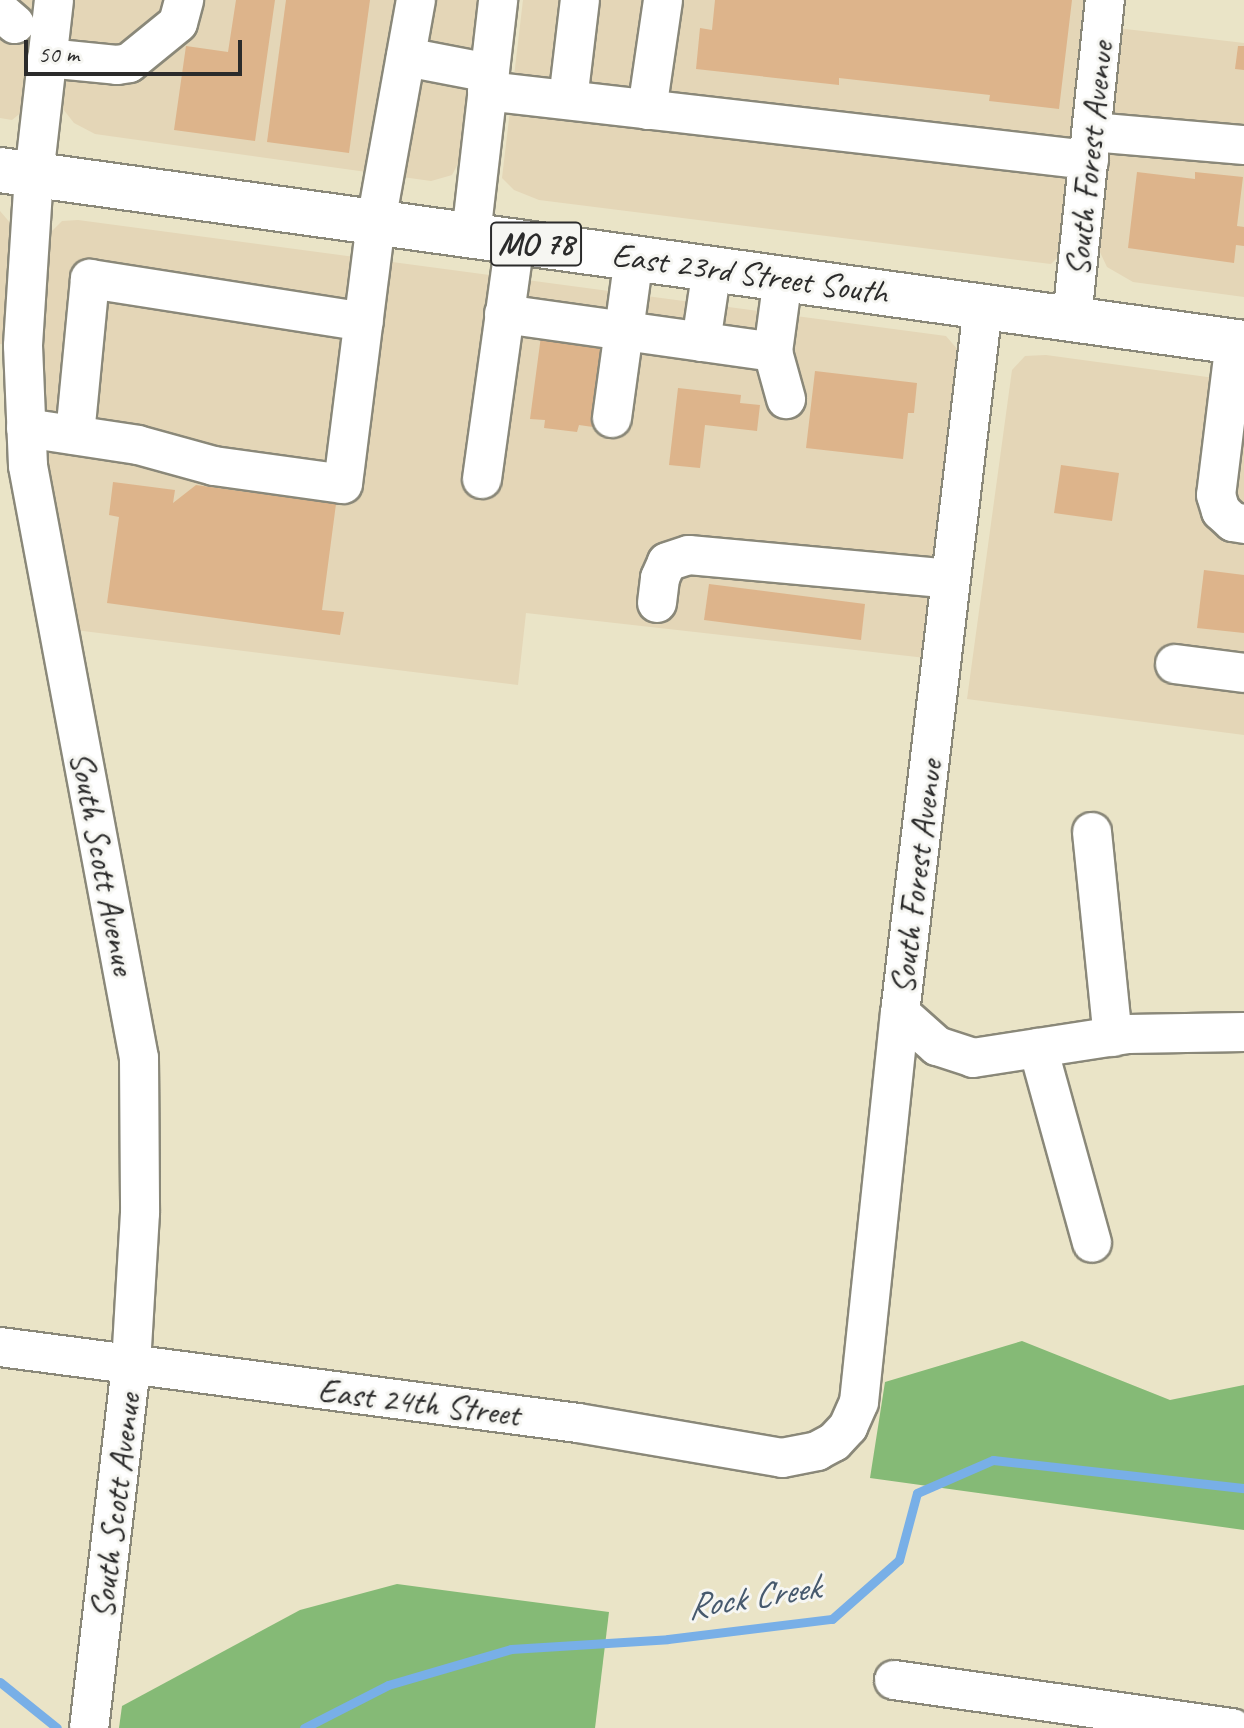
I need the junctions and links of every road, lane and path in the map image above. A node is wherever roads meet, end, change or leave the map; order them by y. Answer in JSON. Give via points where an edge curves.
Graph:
{"nodes":[{"id":1,"x":54,"y":0,"type":"edge"},
{"id":2,"x":184,"y":0,"type":"edge"},
{"id":3,"x":416,"y":0,"type":"edge"},
{"id":4,"x":498,"y":0,"type":"edge"},
{"id":5,"x":580,"y":0,"type":"edge"},
{"id":6,"x":663,"y":0,"type":"edge"},
{"id":7,"x":1105,"y":0,"type":"edge"},
{"id":8,"x":406,"y":57,"type":"junction"},
{"id":9,"x":47,"y":58,"type":"junction"},
{"id":10,"x":488,"y":82,"type":"junction"},
{"id":11,"x":568,"y":100,"type":"junction"},
{"id":12,"x":647,"y":110,"type":"junction"},
{"id":13,"x":1244,"y":145,"type":"edge"},
{"id":14,"x":1090,"y":146,"type":"junction"},
{"id":15,"x":17,"y":172,"type":"edge"},
{"id":16,"x":376,"y":222,"type":"junction"},
{"id":17,"x":471,"y":235,"type":"junction"},
{"id":18,"x":515,"y":241,"type":"junction"},
{"id":19,"x":634,"y":257,"type":"junction"},
{"id":20,"x":712,"y":268,"type":"junction"},
{"id":21,"x":783,"y":278,"type":"junction"},
{"id":22,"x":983,"y":306,"type":"junction"},
{"id":23,"x":504,"y":314,"type":"junction"},
{"id":24,"x":1072,"y":318,"type":"junction"},
{"id":25,"x":364,"y":322,"type":"junction"},
{"id":26,"x":623,"y":330,"type":"junction"},
{"id":27,"x":701,"y":342,"type":"junction"},
{"id":28,"x":1240,"y":342,"type":"edge"},
{"id":29,"x":773,"y":352,"type":"junction"},
{"id":30,"x":786,"y":399,"type":"dead end"},
{"id":31,"x":1235,"y":416,"type":"edge"},
{"id":32,"x":612,"y":418,"type":"dead end"},
{"id":33,"x":26,"y":428,"type":"junction"},
{"id":34,"x":75,"y":435,"type":"junction"},
{"id":35,"x":482,"y":479,"type":"dead end"},
{"id":36,"x":1244,"y":524,"type":"edge"},
{"id":37,"x":951,"y":579,"type":"junction"},
{"id":38,"x":657,"y":603,"type":"dead end"},
{"id":39,"x":1175,"y":664,"type":"dead end"},
{"id":40,"x":1244,"y":673,"type":"edge"},
{"id":41,"x":1092,"y":832,"type":"dead end"},
{"id":42,"x":900,"y":1013,"type":"junction"},
{"id":43,"x":1244,"y":1032,"type":"edge"},
{"id":44,"x":1113,"y":1037,"type":"junction"},
{"id":45,"x":1038,"y":1048,"type":"junction"},
{"id":46,"x":1092,"y":1243,"type":"dead end"},
{"id":47,"x":0,"y":1347,"type":"edge"},
{"id":48,"x":131,"y":1366,"type":"junction"},
{"id":49,"x":834,"y":1442,"type":"joint"},
{"id":50,"x":894,"y":1680,"type":"dead end"},
{"id":51,"x":89,"y":1728,"type":"edge"},
{"id":52,"x":1233,"y":1728,"type":"edge"}],
"edges":[{"from":1,"to":9,"type":"street","name":"South Scott Avenue"},
{"from":2,"to":9,"type":"street","via":[[178,23],[129,63]]},
{"from":3,"to":8,"type":"street"},
{"from":4,"to":10,"type":"street"},
{"from":5,"to":11,"type":"street"},
{"from":6,"to":12,"type":"street"},
{"from":7,"to":14,"type":"street","name":"South Forest Avenue"},
{"from":8,"to":10,"type":"street"},
{"from":8,"to":16,"type":"street"},
{"from":9,"to":15,"type":"street","name":"South Scott Avenue"},
{"from":10,"to":11,"type":"street"},
{"from":10,"to":17,"type":"street"},
{"from":11,"to":12,"type":"street"},
{"from":12,"to":14,"type":"street"},
{"from":13,"to":14,"type":"street"},
{"from":14,"to":24,"type":"street","name":"South Forest Avenue"},
{"from":15,"to":16,"type":"main road","name":"East 23rd Street South","number":"MO 78"},
{"from":15,"to":33,"type":"street","name":"South Scott Avenue"},
{"from":16,"to":17,"type":"main road","name":"East 23rd Street South","number":"MO 78"},
{"from":16,"to":25,"type":"street"},
{"from":17,"to":18,"type":"main road","name":"East 23rd Street South","number":"MO 78"},
{"from":18,"to":19,"type":"main road","name":"East 23rd Street South","number":"MO 78"},
{"from":18,"to":23,"type":"street"},
{"from":19,"to":20,"type":"main road","name":"East 23rd Street South","number":"MO 78"},
{"from":19,"to":26,"type":"street"},
{"from":20,"to":21,"type":"main road","name":"East 23rd Street South","number":"MO 78"},
{"from":20,"to":27,"type":"street"},
{"from":21,"to":22,"type":"main road","name":"East 23rd Street South","number":"MO 78"},
{"from":21,"to":29,"type":"street"},
{"from":22,"to":24,"type":"main road","name":"East 23rd Street South","number":"MO 78"},
{"from":22,"to":37,"type":"street","name":"South Forest Avenue"},
{"from":23,"to":26,"type":"street"},
{"from":23,"to":35,"type":"street"},
{"from":24,"to":28,"type":"main road","number":"MO 78"},
{"from":25,"to":34,"type":"street","via":[[90,279]]},
{"from":25,"to":34,"type":"street","via":[[343,484],[214,466]]},
{"from":26,"to":27,"type":"street"},
{"from":26,"to":32,"type":"street"},
{"from":27,"to":29,"type":"street"},
{"from":28,"to":31,"type":"street"},
{"from":29,"to":30,"type":"street"},
{"from":31,"to":36,"type":"street","via":[[1216,495],[1221,511]]},
{"from":33,"to":34,"type":"street"},
{"from":33,"to":48,"type":"street","name":"South Scott Avenue","via":[[28,466],[139,1058],[140,1213]]},
{"from":37,"to":38,"type":"street","via":[[689,555],[667,562]]},
{"from":37,"to":42,"type":"street","name":"South Forest Avenue"},
{"from":39,"to":40,"type":"street"},
{"from":41,"to":44,"type":"street"},
{"from":42,"to":45,"type":"street","via":[[937,1046],[973,1058]]},
{"from":42,"to":49,"type":"street","name":"South Forest Avenue","via":[[859,1402]]},
{"from":43,"to":44,"type":"street"},
{"from":44,"to":45,"type":"street"},
{"from":45,"to":46,"type":"street"},
{"from":47,"to":48,"type":"street","name":"East 24th Street"},
{"from":48,"to":49,"type":"street","name":"East 24th Street","via":[[578,1423],[782,1458]]},
{"from":48,"to":51,"type":"street","name":"South Scott Avenue"},
{"from":50,"to":52,"type":"street"}]}
